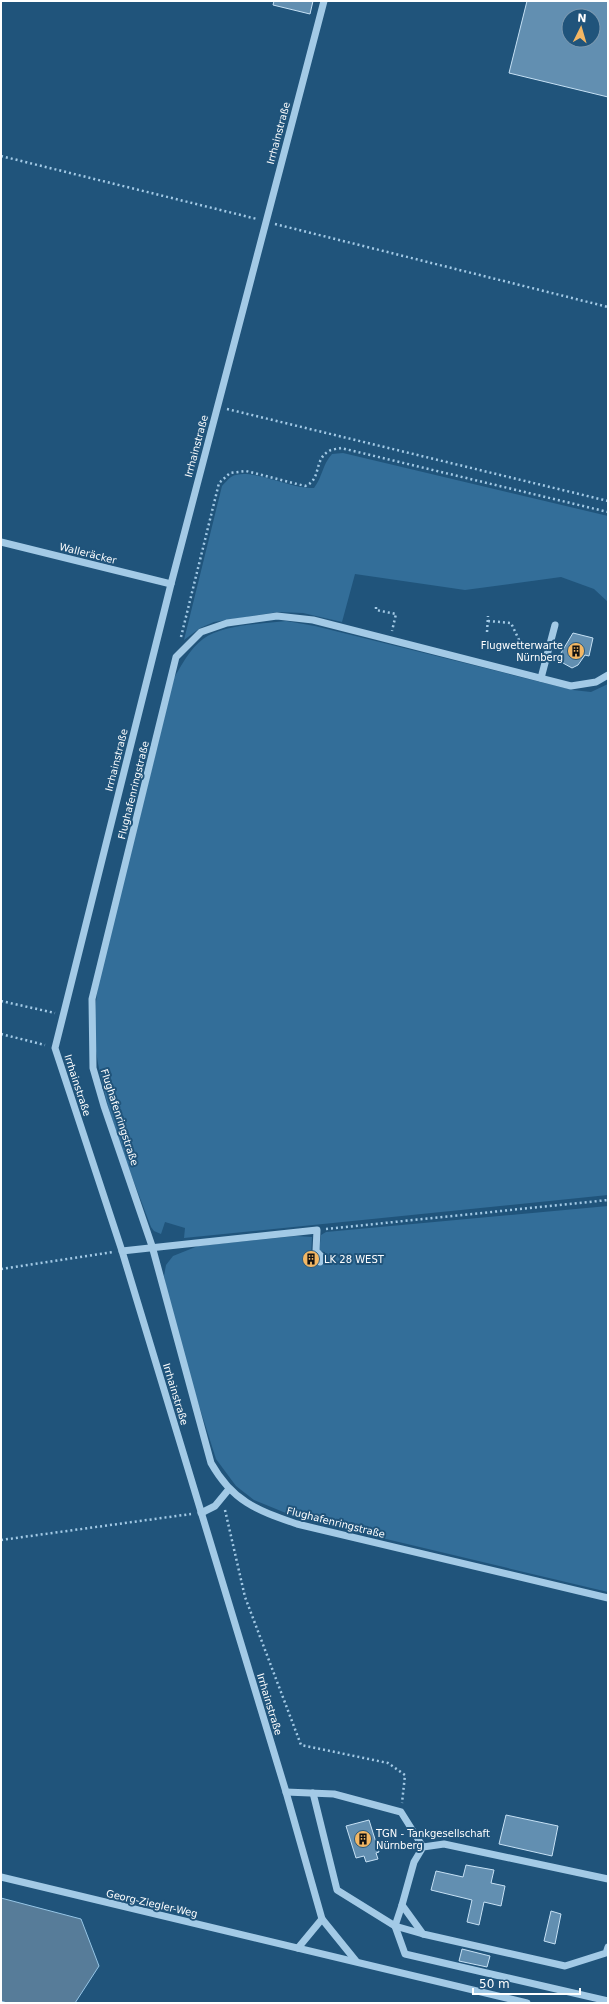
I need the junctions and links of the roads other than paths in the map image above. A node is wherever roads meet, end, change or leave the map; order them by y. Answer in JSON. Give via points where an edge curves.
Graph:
{"nodes":[{"id":1,"x":324,"y":1,"type":"edge"},
{"id":2,"x":1,"y":542,"type":"edge"},
{"id":3,"x":171,"y":584,"type":"junction"},
{"id":4,"x":555,"y":625,"type":"dead end"},
{"id":5,"x":608,"y":675,"type":"edge"},
{"id":6,"x":541,"y":678,"type":"junction"},
{"id":7,"x":152,"y":1246,"type":"junction"},
{"id":8,"x":122,"y":1251,"type":"junction"},
{"id":9,"x":320,"y":1262,"type":"dead end"},
{"id":10,"x":229,"y":1489,"type":"junction"},
{"id":11,"x":201,"y":1513,"type":"junction"},
{"id":12,"x":608,"y":1598,"type":"edge"},
{"id":13,"x":286,"y":1792,"type":"junction"},
{"id":14,"x":313,"y":1793,"type":"junction"},
{"id":15,"x":423,"y":1847,"type":"junction"},
{"id":16,"x":1,"y":1877,"type":"edge"},
{"id":17,"x":608,"y":1879,"type":"edge"},
{"id":18,"x":402,"y":1905,"type":"junction"},
{"id":19,"x":322,"y":1919,"type":"junction"},
{"id":20,"x":395,"y":1926,"type":"junction"},
{"id":21,"x":423,"y":1934,"type":"junction"},
{"id":22,"x":608,"y":1947,"type":"edge"},
{"id":23,"x":298,"y":1948,"type":"junction"},
{"id":24,"x":356,"y":1962,"type":"junction"},
{"id":25,"x":608,"y":2001,"type":"edge"},
{"id":26,"x":527,"y":2003,"type":"edge"}],
"edges":[{"from":1,"to":3,"type":"street","name":"Irrhainstraße"},
{"from":2,"to":3,"type":"street","name":"Walleräcker"},
{"from":3,"to":8,"type":"street","name":"Irrhainstraße","via":[[56,1048]]},
{"from":4,"to":6,"type":"street"},
{"from":5,"to":6,"type":"street","via":[[596,682],[571,686]]},
{"from":6,"to":7,"type":"street","name":"Flughafenringstraße","via":[[313,620],[277,616],[227,623],[201,632],[176,657],[92,999],[93,1068]]},
{"from":7,"to":8,"type":"street"},
{"from":7,"to":9,"type":"street","via":[[317,1230],[316,1251],[321,1256]]},
{"from":7,"to":10,"type":"street","name":"Flughafenringstraße","via":[[212,1463]]},
{"from":8,"to":11,"type":"street","name":"Irrhainstraße"},
{"from":10,"to":11,"type":"street","via":[[215,1506]]},
{"from":10,"to":12,"type":"street","name":"Flughafenringstraße","via":[[244,1501],[268,1514],[297,1524]]},
{"from":11,"to":13,"type":"street","name":"Irrhainstraße"},
{"from":13,"to":14,"type":"street"},
{"from":13,"to":19,"type":"street","name":"Irrhainstraße"},
{"from":14,"to":15,"type":"street","via":[[334,1794],[401,1812]]},
{"from":14,"to":20,"type":"street","via":[[337,1890]]},
{"from":15,"to":17,"type":"street","via":[[444,1844]]},
{"from":15,"to":18,"type":"street","via":[[414,1862]]},
{"from":16,"to":23,"type":"street","name":"Georg-Ziegler-Weg"},
{"from":18,"to":20,"type":"street"},
{"from":18,"to":21,"type":"street"},
{"from":19,"to":23,"type":"street"},
{"from":19,"to":24,"type":"street","name":"Irrhainstraße"},
{"from":20,"to":21,"type":"street"},
{"from":20,"to":25,"type":"street","via":[[405,1954]]},
{"from":21,"to":22,"type":"street","via":[[565,1966],[606,1953]]},
{"from":23,"to":24,"type":"street","name":"Georg-Ziegler-Weg"},
{"from":24,"to":26,"type":"street"}]}
